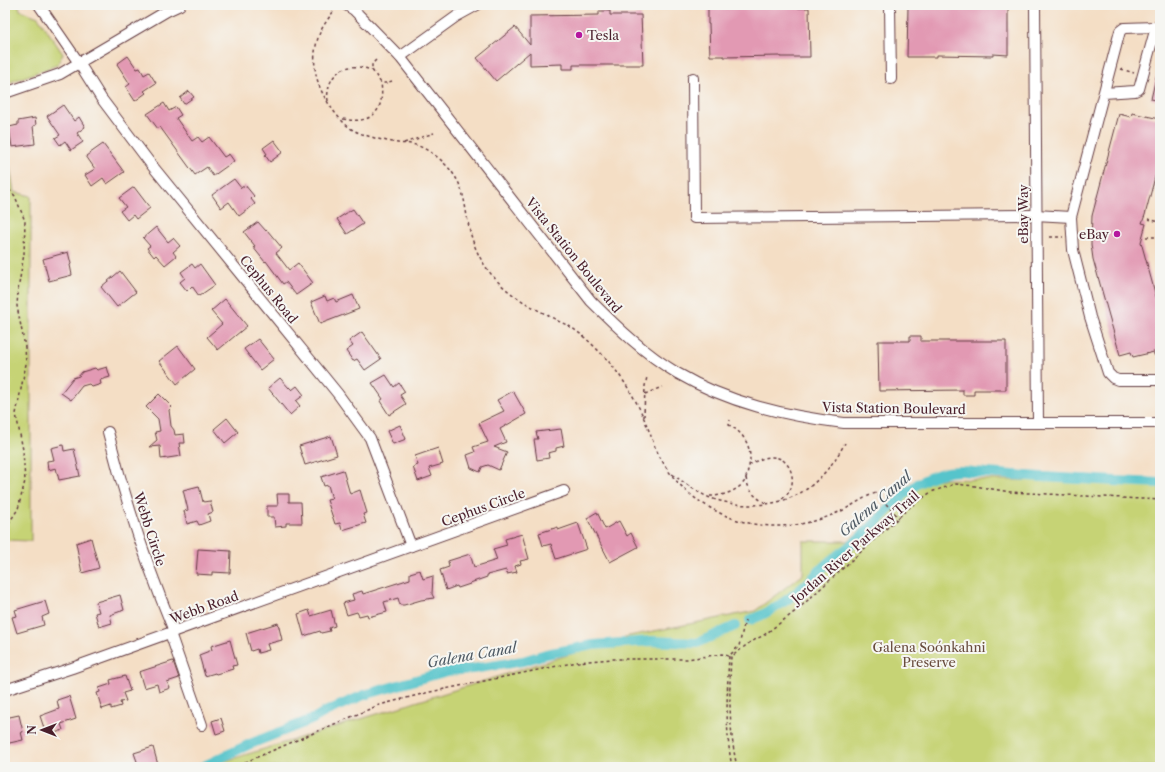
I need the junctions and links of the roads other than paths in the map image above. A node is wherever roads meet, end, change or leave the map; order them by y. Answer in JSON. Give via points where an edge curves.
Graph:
{"nodes":[{"id":1,"x":39,"y":5,"type":"edge"},
{"id":2,"x":180,"y":5,"type":"edge"},
{"id":3,"x":346,"y":5,"type":"edge"},
{"id":4,"x":477,"y":5,"type":"edge"},
{"id":5,"x":890,"y":5,"type":"edge"},
{"id":6,"x":1035,"y":5,"type":"edge"},
{"id":7,"x":1158,"y":24,"type":"edge"},
{"id":8,"x":400,"y":57,"type":"junction"},
{"id":9,"x":79,"y":63,"type":"junction"},
{"id":10,"x":693,"y":78,"type":"dead end"},
{"id":11,"x":891,"y":78,"type":"dead end"},
{"id":12,"x":5,"y":93,"type":"edge"},
{"id":13,"x":1104,"y":93,"type":"junction"},
{"id":14,"x":1035,"y":215,"type":"junction"},
{"id":15,"x":1071,"y":217,"type":"junction"},
{"id":16,"x":1160,"y":380,"type":"edge"},
{"id":17,"x":1160,"y":422,"type":"edge"},
{"id":18,"x":1038,"y":423,"type":"junction"},
{"id":19,"x":108,"y":432,"type":"dead end"},
{"id":20,"x":564,"y":492,"type":"dead end"},
{"id":21,"x":411,"y":546,"type":"junction"},
{"id":22,"x":172,"y":632,"type":"junction"},
{"id":23,"x":5,"y":690,"type":"edge"},
{"id":24,"x":202,"y":725,"type":"dead end"}],
"edges":[{"from":1,"to":9,"type":"street","name":"Cephus Road"},
{"from":2,"to":9,"type":"street"},
{"from":3,"to":8,"type":"street","name":"Vista Station Boulevard"},
{"from":4,"to":8,"type":"street","via":[[457,16]]},
{"from":5,"to":11,"type":"street"},
{"from":6,"to":14,"type":"street","name":"eBay Way"},
{"from":7,"to":13,"type":"street","via":[[1139,89]]},
{"from":7,"to":13,"type":"street","via":[[1124,28],[1120,31]]},
{"from":8,"to":18,"type":"street","name":"Vista Station Boulevard","via":[[591,300],[634,342],[676,373],[730,398],[816,420],[844,423]]},
{"from":9,"to":12,"type":"street","via":[[60,74]]},
{"from":9,"to":21,"type":"street","name":"Cephus Road","via":[[101,98],[150,163],[338,394],[370,438]]},
{"from":10,"to":14,"type":"street","via":[[694,218]]},
{"from":13,"to":15,"type":"street"},
{"from":14,"to":15,"type":"street"},
{"from":14,"to":18,"type":"street","name":"eBay Way"},
{"from":15,"to":16,"type":"street","via":[[1073,250],[1108,373],[1118,380]]},
{"from":17,"to":18,"type":"street","name":"Vista Station Boulevard"},
{"from":19,"to":22,"type":"street","name":"Webb Circle","via":[[130,510]]},
{"from":20,"to":21,"type":"street","name":"Cephus Circle"},
{"from":21,"to":22,"type":"street","name":"Webb Road"},
{"from":22,"to":23,"type":"street","name":"Webb Road"},
{"from":22,"to":24,"type":"street","name":"Webb Circle"}]}
